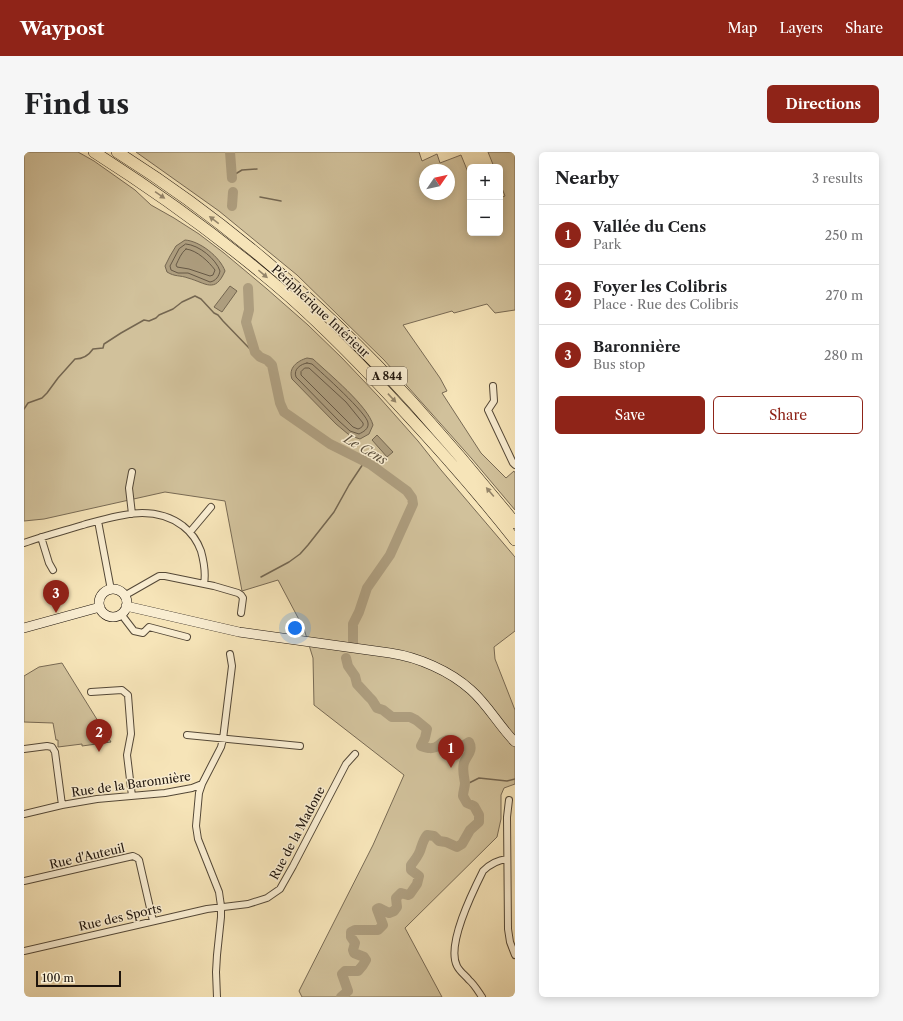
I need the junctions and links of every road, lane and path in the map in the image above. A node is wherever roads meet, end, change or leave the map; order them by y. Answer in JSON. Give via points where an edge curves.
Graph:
{"nodes":[{"id":1,"x":94,"y":152,"type":"edge"},
{"id":2,"x":117,"y":152,"type":"edge"},
{"id":3,"x":493,"y":386,"type":"dead end"},
{"id":4,"x":515,"y":465,"type":"edge"},
{"id":5,"x":132,"y":472,"type":"dead end"},
{"id":6,"x":211,"y":507,"type":"dead end"},
{"id":7,"x":132,"y":514,"type":"junction"},
{"id":8,"x":98,"y":521,"type":"junction"},
{"id":9,"x":515,"y":522,"type":"edge"},
{"id":10,"x":190,"y":532,"type":"junction"},
{"id":11,"x":41,"y":537,"type":"junction"},
{"id":12,"x":515,"y":540,"type":"edge"},
{"id":13,"x":24,"y":543,"type":"edge"},
{"id":14,"x":53,"y":570,"type":"dead end"},
{"id":15,"x":204,"y":584,"type":"junction"},
{"id":16,"x":111,"y":590,"type":"junction"},
{"id":17,"x":124,"y":596,"type":"junction"},
{"id":18,"x":126,"y":606,"type":"junction"},
{"id":19,"x":100,"y":607,"type":"junction"},
{"id":20,"x":241,"y":613,"type":"dead end"},
{"id":21,"x":121,"y":614,"type":"junction"},
{"id":22,"x":24,"y":628,"type":"edge"},
{"id":23,"x":187,"y":637,"type":"dead end"},
{"id":24,"x":230,"y":654,"type":"dead end"},
{"id":25,"x":91,"y":692,"type":"dead end"},
{"id":26,"x":187,"y":735,"type":"dead end"},
{"id":27,"x":223,"y":739,"type":"junction"},
{"id":28,"x":515,"y":742,"type":"edge"},
{"id":29,"x":300,"y":746,"type":"dead end"},
{"id":30,"x":24,"y":749,"type":"edge"},
{"id":31,"x":355,"y":754,"type":"dead end"},
{"id":32,"x":202,"y":784,"type":"junction"},
{"id":33,"x":132,"y":796,"type":"junction"},
{"id":34,"x":510,"y":800,"type":"dead end"},
{"id":35,"x":62,"y":805,"type":"junction"},
{"id":36,"x":24,"y":814,"type":"edge"},
{"id":37,"x":507,"y":859,"type":"junction"},
{"id":38,"x":24,"y":881,"type":"edge"},
{"id":39,"x":221,"y":906,"type":"junction"},
{"id":40,"x":153,"y":921,"type":"junction"},
{"id":41,"x":24,"y":951,"type":"edge"},
{"id":42,"x":515,"y":955,"type":"edge"},
{"id":43,"x":217,"y":997,"type":"edge"},
{"id":44,"x":482,"y":997,"type":"edge"}],
"edges":[{"from":1,"to":12,"type":"highway","name":"Périphérique Intérieur","number":"A 844","one_way":true,"via":[[214,235],[318,323],[411,419]]},
{"from":9,"to":2,"type":"highway","number":"A 844","one_way":true,"via":[[413,403],[323,312],[231,233]]},
{"from":3,"to":4,"type":"street","via":[[494,401],[488,410]]},
{"from":5,"to":7,"type":"street","via":[[129,488]]},
{"from":6,"to":10,"type":"street"},
{"from":7,"to":8,"type":"street"},
{"from":7,"to":10,"type":"street","via":[[144,513],[164,517],[176,521]]},
{"from":8,"to":11,"type":"street"},
{"from":8,"to":16,"type":"street"},
{"from":10,"to":15,"type":"street","via":[[196,538],[202,556]]},
{"from":11,"to":13,"type":"street"},
{"from":11,"to":14,"type":"street"},
{"from":15,"to":17,"type":"street","via":[[159,576]]},
{"from":15,"to":20,"type":"street","via":[[241,595]]},
{"from":16,"to":17,"type":"street","via":[[119,591]]},
{"from":16,"to":19,"type":"street","via":[[102,596]]},
{"from":17,"to":18,"type":"street"},
{"from":18,"to":21,"type":"street"},
{"from":18,"to":28,"type":"street","via":[[239,632],[409,656],[429,664],[472,690]]},
{"from":19,"to":21,"type":"street","via":[[110,617]]},
{"from":19,"to":22,"type":"street"},
{"from":21,"to":23,"type":"street","via":[[134,631],[142,633],[149,627]]},
{"from":24,"to":27,"type":"street","name":"Rue de la Baronnière","via":[[232,666]]},
{"from":25,"to":33,"type":"street","via":[[122,690],[128,695],[131,734],[127,755]]},
{"from":26,"to":27,"type":"street"},
{"from":27,"to":29,"type":"street"},
{"from":27,"to":32,"type":"street","name":"Rue de la Baronnière"},
{"from":30,"to":35,"type":"street","via":[[47,746],[55,752]]},
{"from":31,"to":39,"type":"street","name":"Rue de la Madone","via":[[346,764],[280,889],[267,898],[248,904]]},
{"from":32,"to":33,"type":"street","name":"Rue de la Baronnière","via":[[165,793]]},
{"from":32,"to":39,"type":"street","via":[[196,826]]},
{"from":33,"to":35,"type":"street","name":"Rue de la Baronnière"},
{"from":34,"to":37,"type":"street","via":[[507,817]]},
{"from":35,"to":36,"type":"street","name":"Rue de la Baronnière"},
{"from":37,"to":42,"type":"street","via":[[508,929]]},
{"from":37,"to":44,"type":"street","via":[[487,866],[483,871],[460,924],[454,952],[456,965]]},
{"from":38,"to":40,"type":"street","name":"Rue d'Auteuil","via":[[133,856],[139,860]]},
{"from":39,"to":40,"type":"street","name":"Rue des Sports"},
{"from":39,"to":43,"type":"street","via":[[216,954]]},
{"from":40,"to":41,"type":"street","name":"Rue des Sports"}]}
